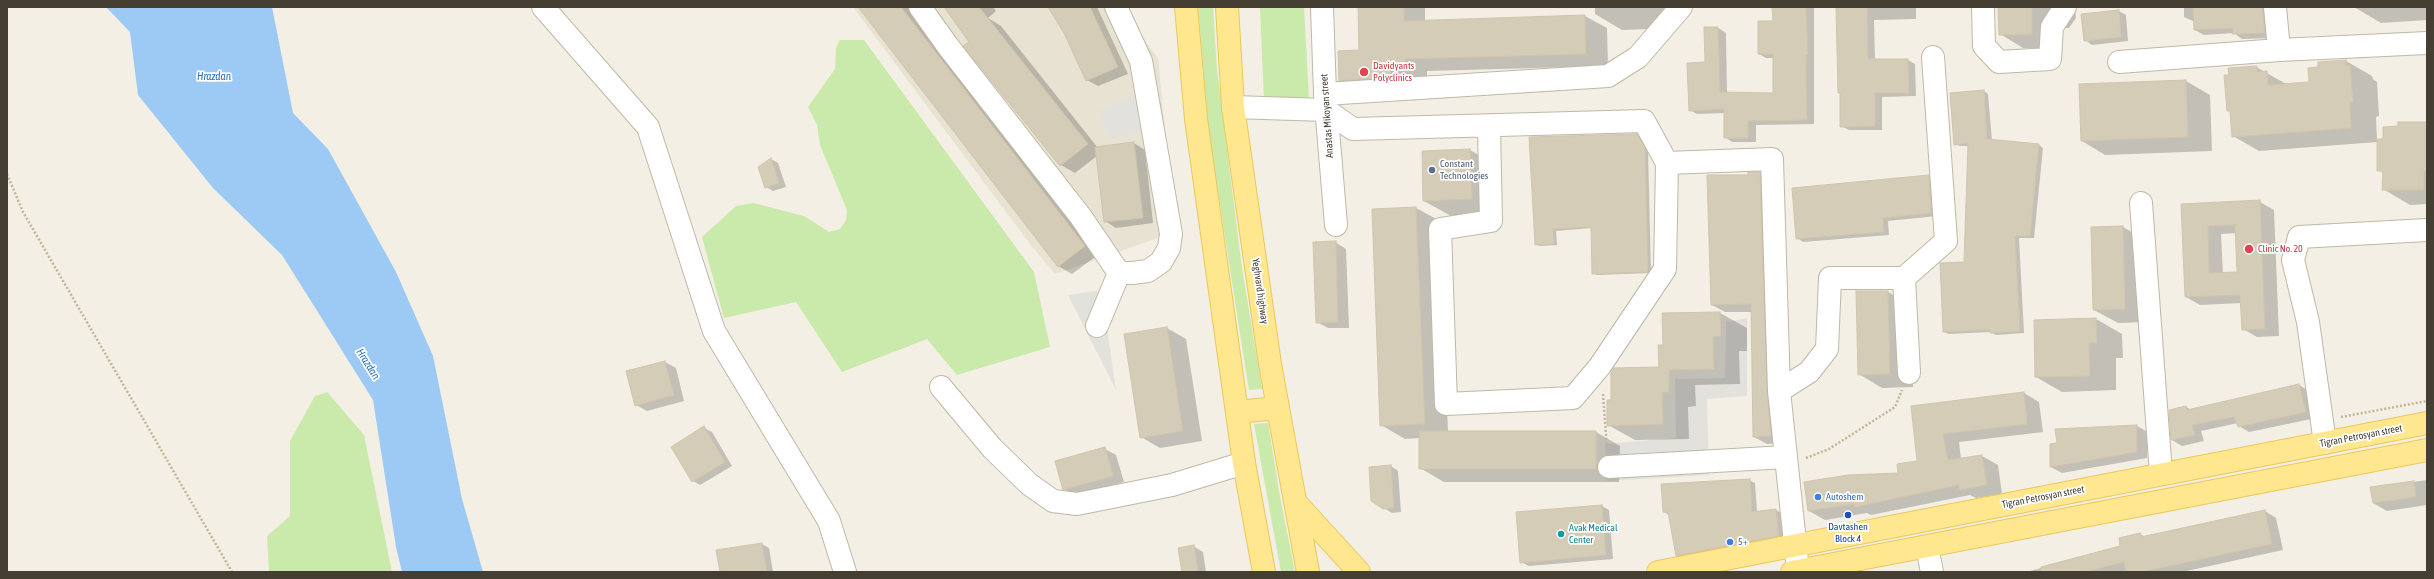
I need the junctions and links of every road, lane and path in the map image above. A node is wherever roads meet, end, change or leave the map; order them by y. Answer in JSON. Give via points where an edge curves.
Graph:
{"nodes":[{"id":1,"x":543,"y":7,"type":"edge"},
{"id":2,"x":920,"y":7,"type":"edge"},
{"id":3,"x":1116,"y":7,"type":"edge"},
{"id":4,"x":1186,"y":7,"type":"edge"},
{"id":5,"x":1227,"y":7,"type":"edge"},
{"id":6,"x":1322,"y":7,"type":"edge"},
{"id":7,"x":1681,"y":7,"type":"edge"},
{"id":8,"x":1983,"y":7,"type":"edge"},
{"id":9,"x":2065,"y":7,"type":"edge"},
{"id":10,"x":2275,"y":7,"type":"edge"},
{"id":11,"x":2427,"y":43,"type":"edge"},
{"id":12,"x":2279,"y":50,"type":"junction"},
{"id":13,"x":1933,"y":57,"type":"dead end"},
{"id":14,"x":2119,"y":62,"type":"dead end"},
{"id":15,"x":1326,"y":102,"type":"junction"},
{"id":16,"x":1233,"y":107,"type":"junction"},
{"id":17,"x":1489,"y":127,"type":"junction"},
{"id":18,"x":1667,"y":163,"type":"junction"},
{"id":19,"x":7,"y":174,"type":"edge"},
{"id":20,"x":2141,"y":202,"type":"dead end"},
{"id":21,"x":1336,"y":225,"type":"dead end"},
{"id":22,"x":2427,"y":230,"type":"edge"},
{"id":23,"x":1119,"y":273,"type":"junction"},
{"id":24,"x":1904,"y":278,"type":"junction"},
{"id":25,"x":1098,"y":326,"type":"dead end"},
{"id":26,"x":1600,"y":366,"type":"junction"},
{"id":27,"x":1909,"y":373,"type":"joint"},
{"id":28,"x":941,"y":387,"type":"dead end"},
{"id":29,"x":1779,"y":391,"type":"junction"},
{"id":30,"x":2427,"y":401,"type":"edge"},
{"id":31,"x":1278,"y":408,"type":"junction"},
{"id":32,"x":1237,"y":412,"type":"junction"},
{"id":33,"x":2321,"y":421,"type":"junction"},
{"id":34,"x":2427,"y":423,"type":"edge"},
{"id":35,"x":2325,"y":443,"type":"junction"},
{"id":36,"x":2427,"y":450,"type":"edge"},
{"id":37,"x":1787,"y":461,"type":"junction"},
{"id":38,"x":1244,"y":462,"type":"junction"},
{"id":39,"x":1608,"y":467,"type":"joint"},
{"id":40,"x":2161,"y":474,"type":"junction"},
{"id":41,"x":1295,"y":502,"type":"junction"},
{"id":42,"x":1795,"y":544,"type":"junction"},
{"id":43,"x":1927,"y":547,"type":"junction"},
{"id":44,"x":1795,"y":571,"type":"edge"},
{"id":45,"x":232,"y":572,"type":"edge"},
{"id":46,"x":844,"y":572,"type":"edge"},
{"id":47,"x":1264,"y":572,"type":"edge"},
{"id":48,"x":1308,"y":572,"type":"edge"},
{"id":49,"x":1359,"y":572,"type":"edge"},
{"id":50,"x":1658,"y":572,"type":"edge"},
{"id":51,"x":1932,"y":572,"type":"edge"}],
"edges":[{"from":1,"to":46,"type":"street","via":[[648,127],[714,331],[829,521]]},
{"from":2,"to":23,"type":"street","via":[[1081,218]]},
{"from":3,"to":23,"type":"street","via":[[1140,61],[1171,234],[1169,248],[1161,262],[1148,271]]},
{"from":4,"to":32,"type":"main road","via":[[1196,119]]},
{"from":5,"to":16,"type":"main road","name":"Yeghvard highway"},
{"from":6,"to":15,"type":"street","name":"Anastas Mikoyan street"},
{"from":7,"to":15,"type":"street","via":[[1638,57],[1608,76]]},
{"from":8,"to":9,"type":"street","via":[[1984,46],[1999,62],[2050,59],[2052,27]]},
{"from":10,"to":12,"type":"street"},
{"from":11,"to":12,"type":"street"},
{"from":12,"to":14,"type":"street"},
{"from":13,"to":24,"type":"street","via":[[1946,241]]},
{"from":15,"to":16,"type":"street"},
{"from":15,"to":17,"type":"street","via":[[1353,128]]},
{"from":15,"to":21,"type":"street","name":"Anastas Mikoyan street"},
{"from":16,"to":31,"type":"main road","name":"Yeghvard highway"},
{"from":17,"to":18,"type":"street","via":[[1644,122]]},
{"from":17,"to":26,"type":"street","via":[[1491,221],[1440,229],[1446,404],[1573,398]]},
{"from":18,"to":26,"type":"street","via":[[1665,269]]},
{"from":18,"to":29,"type":"street","via":[[1772,159]]},
{"from":19,"to":45,"type":"path","via":[[23,212]]},
{"from":20,"to":40,"type":"street"},
{"from":22,"to":33,"type":"street","via":[[2299,237],[2293,260],[2308,322]]},
{"from":23,"to":25,"type":"street"},
{"from":24,"to":27,"type":"street"},
{"from":24,"to":29,"type":"street","via":[[1830,278],[1827,349],[1809,372]]},
{"from":26,"to":39,"type":"path"},
{"from":27,"to":37,"type":"path","via":[[1895,407],[1830,449]]},
{"from":28,"to":38,"type":"street","via":[[992,448],[1029,484],[1053,501],[1077,504],[1172,485]]},
{"from":29,"to":37,"type":"street"},
{"from":30,"to":33,"type":"path"},
{"from":31,"to":32,"type":"main road"},
{"from":31,"to":41,"type":"main road","name":"Yeghvard highway"},
{"from":32,"to":38,"type":"main road"},
{"from":33,"to":35,"type":"street"},
{"from":34,"to":35,"type":"main road","name":"Tigran Petrosyan street"},
{"from":35,"to":40,"type":"main road","name":"Tigran Petrosyan street"},
{"from":36,"to":43,"type":"main road"},
{"from":37,"to":39,"type":"street"},
{"from":37,"to":42,"type":"street"},
{"from":38,"to":47,"type":"main road"},
{"from":40,"to":42,"type":"main road","name":"Tigran Petrosyan street"},
{"from":41,"to":48,"type":"main road","name":"Yeghvard highway"},
{"from":41,"to":49,"type":"main road"},
{"from":42,"to":44,"type":"street"},
{"from":42,"to":50,"type":"main road","name":"Tigran Petrosyan street"},
{"from":43,"to":44,"type":"main road"},
{"from":43,"to":51,"type":"street"}]}
